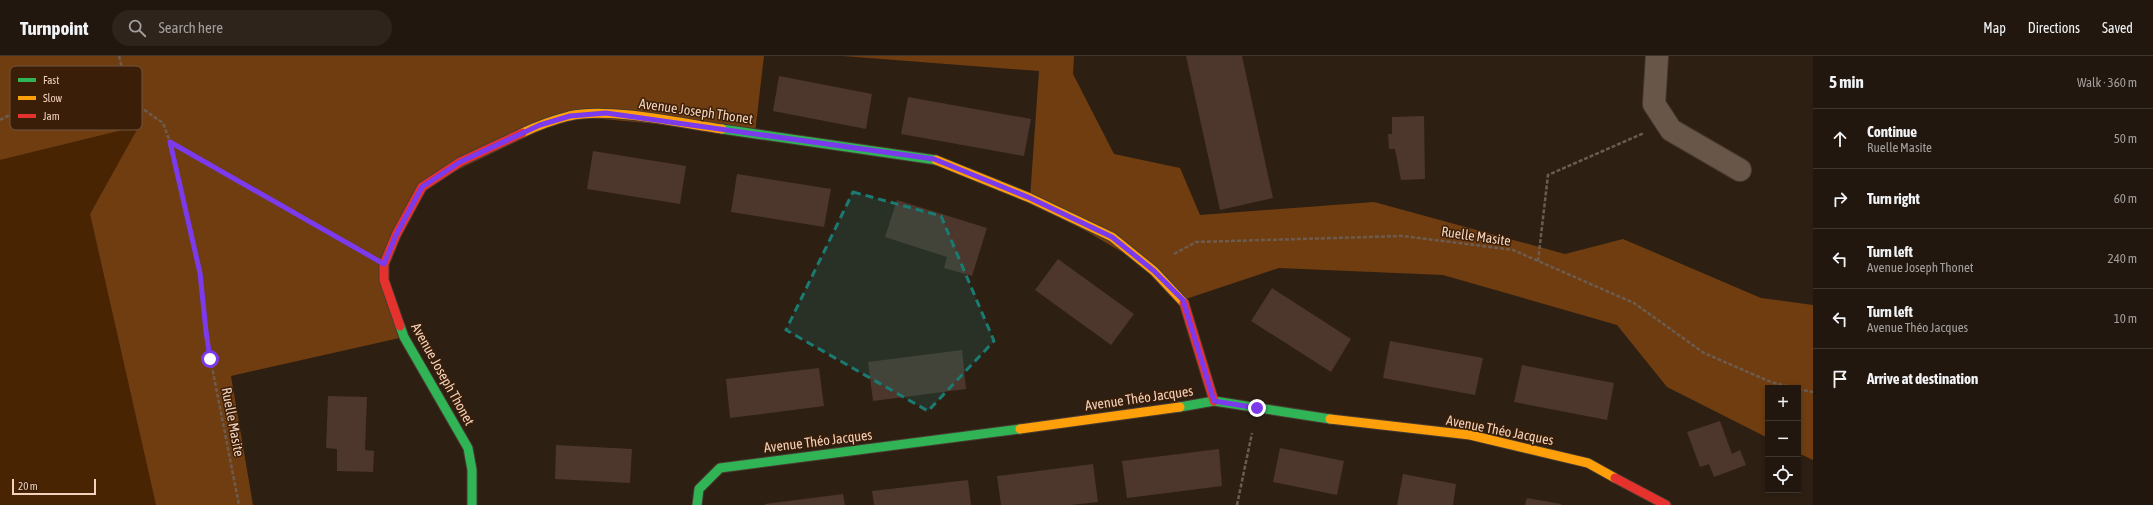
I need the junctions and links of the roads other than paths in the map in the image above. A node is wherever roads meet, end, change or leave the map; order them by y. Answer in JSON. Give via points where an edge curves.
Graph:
{"nodes":[{"id":1,"x":1657,"y":56,"type":"edge"},
{"id":2,"x":1740,"y":170,"type":"dead end"},
{"id":3,"x":1214,"y":401,"type":"junction"},
{"id":4,"x":472,"y":505,"type":"edge"},
{"id":5,"x":697,"y":505,"type":"edge"},
{"id":6,"x":1666,"y":505,"type":"edge"}],
"edges":[{"from":1,"to":2,"type":"street","via":[[1654,104],[1671,130]]},
{"from":3,"to":4,"type":"street","name":"Avenue Joseph Thonet","via":[[1183,300],[1154,271],[1112,237],[1030,198],[934,159],[606,113],[570,116],[540,125],[460,162],[422,187],[396,235],[384,264],[384,280],[404,337],[468,448],[472,470]]},
{"from":3,"to":5,"type":"street","name":"Avenue Théo Jacques","via":[[1124,416],[720,468],[699,489]]},
{"from":3,"to":6,"type":"street","name":"Avenue Théo Jacques","via":[[1470,435],[1588,463]]}]}
